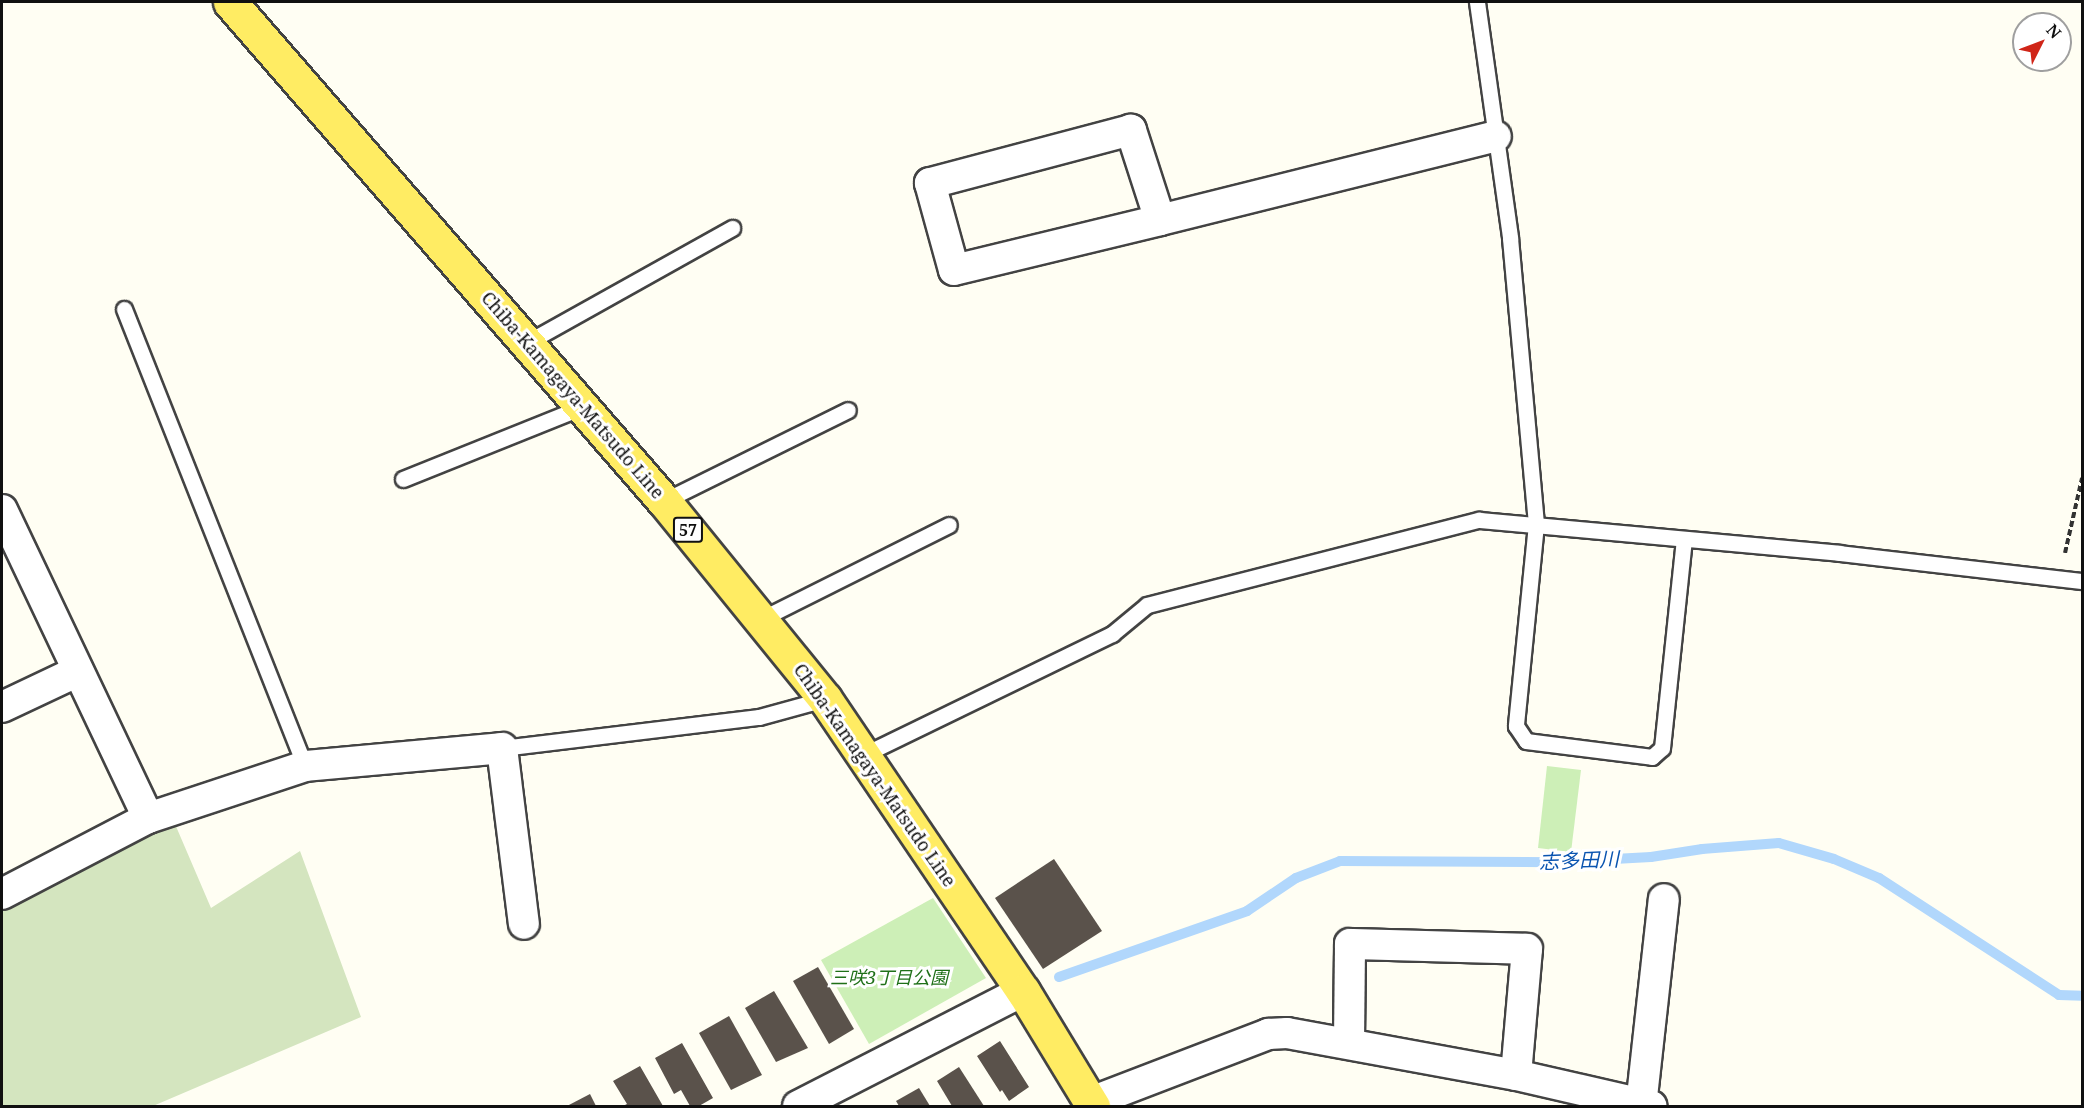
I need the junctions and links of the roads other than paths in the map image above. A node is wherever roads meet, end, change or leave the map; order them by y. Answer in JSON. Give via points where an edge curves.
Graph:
{"nodes":[{"id":1,"x":230,"y":2,"type":"edge"},
{"id":2,"x":1477,"y":2,"type":"edge"},
{"id":3,"x":1496,"y":136,"type":"junction"},
{"id":4,"x":1160,"y":220,"type":"junction"},
{"id":5,"x":732,"y":228,"type":"dead end"},
{"id":6,"x":124,"y":309,"type":"dead end"},
{"id":7,"x":528,"y":342,"type":"junction"},
{"id":8,"x":582,"y":407,"type":"junction"},
{"id":9,"x":848,"y":410,"type":"dead end"},
{"id":10,"x":403,"y":479,"type":"dead end"},
{"id":11,"x":664,"y":501,"type":"junction"},
{"id":12,"x":2,"y":510,"type":"edge"},
{"id":13,"x":1536,"y":524,"type":"junction"},
{"id":14,"x":950,"y":525,"type":"dead end"},
{"id":15,"x":1684,"y":540,"type":"junction"},
{"id":16,"x":2082,"y":581,"type":"edge"},
{"id":17,"x":761,"y":619,"type":"junction"},
{"id":18,"x":78,"y":671,"type":"junction"},
{"id":19,"x":825,"y":699,"type":"junction"},
{"id":20,"x":2,"y":706,"type":"edge"},
{"id":21,"x":502,"y":748,"type":"junction"},
{"id":22,"x":865,"y":754,"type":"junction"},
{"id":23,"x":305,"y":766,"type":"junction"},
{"id":24,"x":148,"y":818,"type":"junction"},
{"id":25,"x":2,"y":894,"type":"edge"},
{"id":26,"x":1664,"y":899,"type":"dead end"},
{"id":27,"x":524,"y":924,"type":"dead end"},
{"id":28,"x":1023,"y":991,"type":"junction"},
{"id":29,"x":1349,"y":1042,"type":"junction"},
{"id":30,"x":1516,"y":1074,"type":"junction"},
{"id":31,"x":1092,"y":1104,"type":"edge"},
{"id":32,"x":1645,"y":1105,"type":"edge"},
{"id":33,"x":798,"y":1107,"type":"edge"}],
"edges":[{"from":1,"to":7,"type":"main road","name":"Chiba-Kamagaya-Matsudo Line","number":"57"},
{"from":2,"to":3,"type":"lane"},
{"from":3,"to":4,"type":"street"},
{"from":3,"to":13,"type":"lane","via":[[1510,238]]},
{"from":4,"to":4,"type":"street","via":[[1131,130],[930,183],[954,270]]},
{"from":5,"to":7,"type":"lane"},
{"from":6,"to":23,"type":"lane"},
{"from":7,"to":8,"type":"main road","name":"Chiba-Kamagaya-Matsudo Line","number":"57"},
{"from":8,"to":10,"type":"lane"},
{"from":8,"to":11,"type":"main road","name":"Chiba-Kamagaya-Matsudo Line","number":"57"},
{"from":9,"to":11,"type":"lane"},
{"from":11,"to":17,"type":"main road","name":"Chiba-Kamagaya-Matsudo Line","number":"57"},
{"from":12,"to":18,"type":"street"},
{"from":13,"to":15,"type":"lane"},
{"from":13,"to":15,"type":"lane","via":[[1516,726],[1526,741],[1652,757],[1662,748]]},
{"from":13,"to":22,"type":"lane","via":[[1479,520],[1147,605],[1112,634]]},
{"from":14,"to":17,"type":"lane"},
{"from":15,"to":16,"type":"lane"},
{"from":17,"to":19,"type":"main road","name":"Chiba-Kamagaya-Matsudo Line","number":"57"},
{"from":18,"to":20,"type":"street"},
{"from":18,"to":24,"type":"street"},
{"from":19,"to":21,"type":"lane","via":[[759,717]]},
{"from":19,"to":22,"type":"main road","name":"Chiba-Kamagaya-Matsudo Line","number":"57"},
{"from":21,"to":23,"type":"street"},
{"from":21,"to":27,"type":"street"},
{"from":22,"to":28,"type":"main road","name":"Chiba-Kamagaya-Matsudo Line","number":"57"},
{"from":23,"to":24,"type":"street"},
{"from":24,"to":25,"type":"street"},
{"from":26,"to":32,"type":"street"},
{"from":28,"to":31,"type":"main road","name":"Chiba-Kamagaya-Matsudo Line","number":"57"},
{"from":28,"to":33,"type":"street"},
{"from":29,"to":30,"type":"street"},
{"from":29,"to":30,"type":"street","via":[[1350,944],[1527,950]]},
{"from":29,"to":31,"type":"street","via":[[1268,1034]]},
{"from":30,"to":32,"type":"street"}]}
